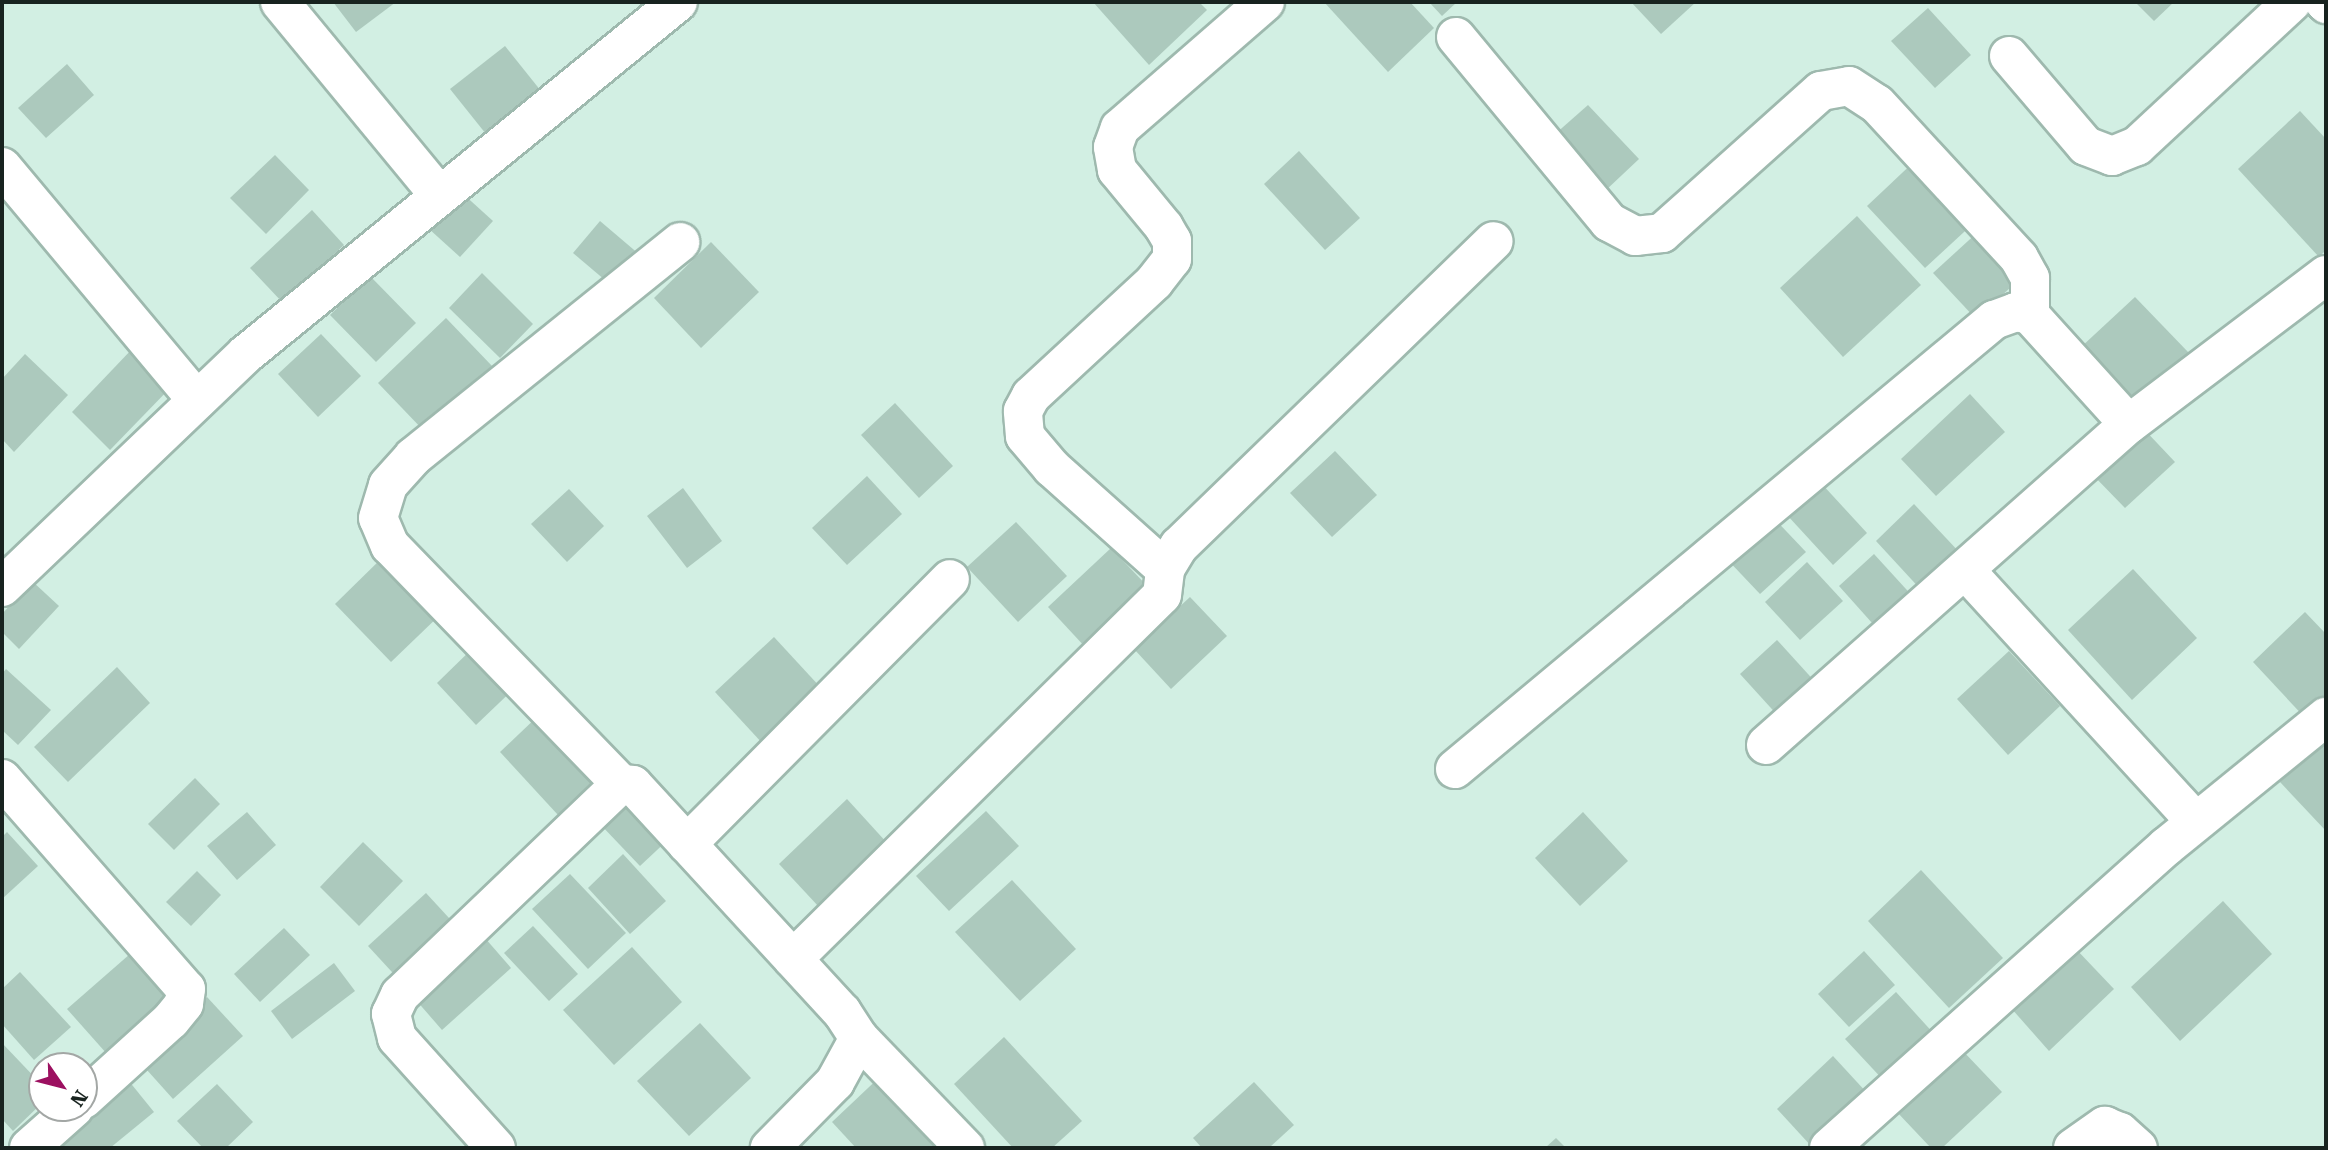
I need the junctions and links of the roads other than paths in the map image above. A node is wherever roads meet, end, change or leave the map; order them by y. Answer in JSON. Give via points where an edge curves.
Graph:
{"nodes":[{"id":1,"x":280,"y":2,"type":"edge"},
{"id":2,"x":678,"y":2,"type":"edge"},
{"id":3,"x":1265,"y":2,"type":"edge"},
{"id":4,"x":2292,"y":2,"type":"edge"},
{"id":5,"x":1456,"y":37,"type":"dead end"},
{"id":6,"x":2008,"y":56,"type":"dead end"},
{"id":7,"x":2,"y":167,"type":"edge"},
{"id":8,"x":440,"y":196,"type":"junction"},
{"id":9,"x":1494,"y":241,"type":"dead end"},
{"id":10,"x":680,"y":242,"type":"dead end"},
{"id":11,"x":2326,"y":275,"type":"edge"},
{"id":12,"x":2030,"y":315,"type":"junction"},
{"id":13,"x":197,"y":400,"type":"junction"},
{"id":14,"x":2129,"y":424,"type":"junction"},
{"id":15,"x":1165,"y":569,"type":"junction"},
{"id":16,"x":1966,"y":571,"type":"junction"},
{"id":17,"x":950,"y":579,"type":"dead end"},
{"id":18,"x":2,"y":587,"type":"edge"},
{"id":19,"x":2326,"y":717,"type":"edge"},
{"id":20,"x":1766,"y":746,"type":"dead end"},
{"id":21,"x":1455,"y":769,"type":"dead end"},
{"id":22,"x":2,"y":779,"type":"edge"},
{"id":23,"x":621,"y":784,"type":"junction"},
{"id":24,"x":2196,"y":822,"type":"junction"},
{"id":25,"x":687,"y":844,"type":"junction"},
{"id":26,"x":793,"y":959,"type":"junction"},
{"id":27,"x":859,"y":1038,"type":"junction"},
{"id":28,"x":98,"y":1086,"type":"edge"},
{"id":29,"x":58,"y":1122,"type":"edge"},
{"id":30,"x":29,"y":1148,"type":"edge"},
{"id":31,"x":496,"y":1148,"type":"edge"},
{"id":32,"x":770,"y":1148,"type":"edge"},
{"id":33,"x":965,"y":1148,"type":"edge"},
{"id":34,"x":1829,"y":1148,"type":"edge"},
{"id":35,"x":2073,"y":1148,"type":"edge"},
{"id":36,"x":2138,"y":1148,"type":"edge"}],
"edges":[{"from":1,"to":8,"type":"street"},
{"from":2,"to":8,"type":"street"},
{"from":3,"to":15,"type":"street","via":[[1120,128],[1113,147],[1117,170],[1164,227],[1172,241],[1172,259],[1154,282],[1031,396],[1023,411],[1025,436],[1052,468]]},
{"from":4,"to":6,"type":"street","via":[[2137,146],[2112,156],[2086,146]]},
{"from":5,"to":12,"type":"street","via":[[1609,222],[1635,236],[1661,233],[1821,91],[1849,86],[1877,104],[2020,258],[2030,278]]},
{"from":7,"to":13,"type":"street"},
{"from":8,"to":13,"type":"street","via":[[246,354]]},
{"from":9,"to":15,"type":"street","via":[[1179,546]]},
{"from":10,"to":23,"type":"street","via":[[413,457],[388,485],[378,518],[390,546]]},
{"from":11,"to":14,"type":"street"},
{"from":12,"to":14,"type":"street"},
{"from":12,"to":21,"type":"street","via":[[2015,313],[1994,320]]},
{"from":13,"to":18,"type":"street"},
{"from":14,"to":16,"type":"street"},
{"from":15,"to":26,"type":"street","via":[[1162,595]]},
{"from":16,"to":20,"type":"street"},
{"from":16,"to":24,"type":"street"},
{"from":17,"to":25,"type":"street"},
{"from":19,"to":24,"type":"street"},
{"from":22,"to":28,"type":"street","via":[[186,989],[184,1003],[171,1020]]},
{"from":23,"to":25,"type":"street","via":[[633,785]]},
{"from":23,"to":31,"type":"street","via":[[400,995],[391,1014],[397,1038]]},
{"from":24,"to":34,"type":"street"},
{"from":25,"to":26,"type":"street"},
{"from":26,"to":27,"type":"street","via":[[842,1012]]},
{"from":27,"to":32,"type":"street","via":[[835,1082]]},
{"from":27,"to":33,"type":"street"},
{"from":29,"to":30,"type":"street"},
{"from":35,"to":36,"type":"street","via":[[2105,1126]]}]}
